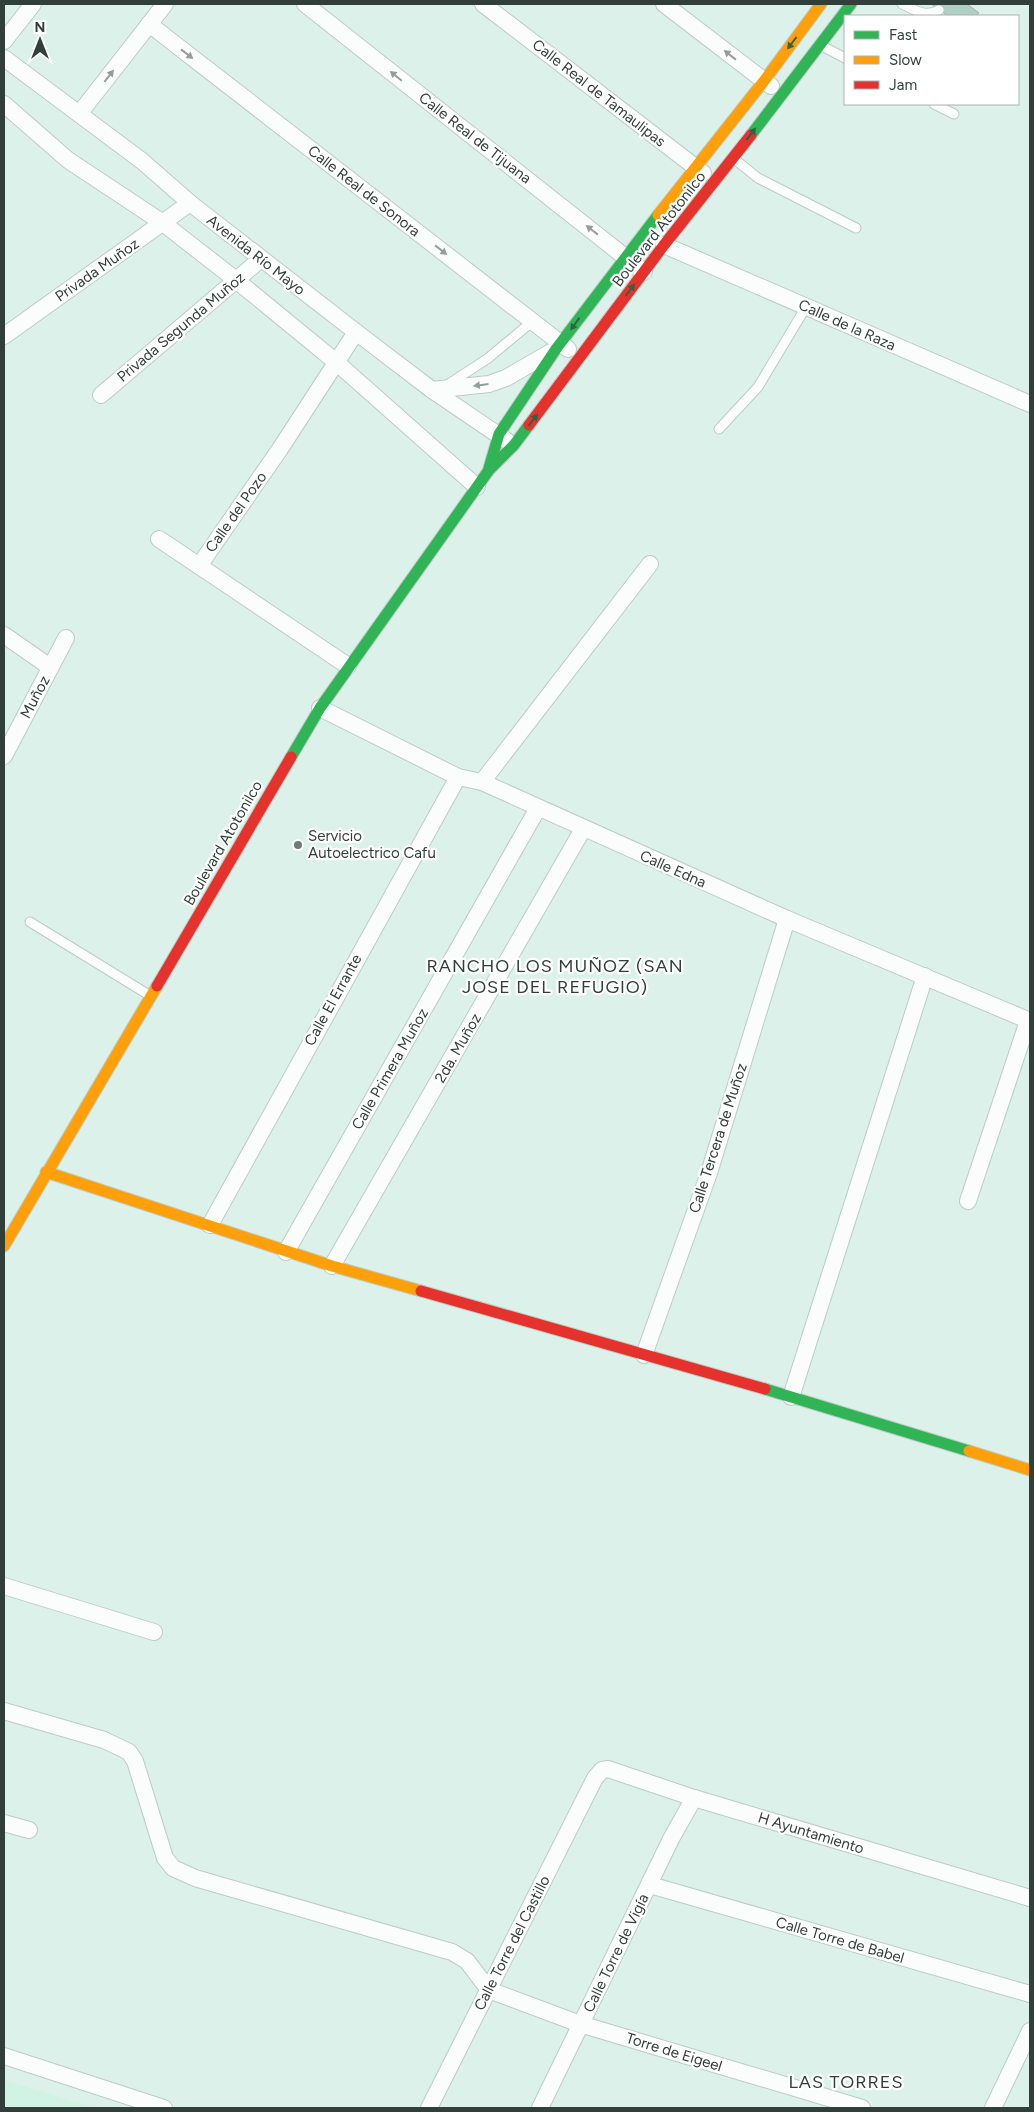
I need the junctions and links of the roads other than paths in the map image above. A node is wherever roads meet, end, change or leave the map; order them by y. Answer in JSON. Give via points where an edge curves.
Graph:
{"nodes":[{"id":1,"x":33,"y":4,"type":"edge"},
{"id":2,"x":165,"y":4,"type":"edge"},
{"id":3,"x":306,"y":4,"type":"edge"},
{"id":4,"x":483,"y":4,"type":"edge"},
{"id":5,"x":664,"y":4,"type":"edge"},
{"id":6,"x":821,"y":4,"type":"edge"},
{"id":7,"x":851,"y":4,"type":"edge"},
{"id":8,"x":902,"y":4,"type":"edge"},
{"id":9,"x":939,"y":10,"type":"dead end"},
{"id":10,"x":149,"y":24,"type":"junction"},
{"id":11,"x":4,"y":40,"type":"edge"},
{"id":12,"x":820,"y":45,"type":"junction"},
{"id":13,"x":844,"y":57,"type":"edge"},
{"id":14,"x":4,"y":58,"type":"edge"},
{"id":15,"x":764,"y":81,"type":"junction"},
{"id":16,"x":783,"y":94,"type":"junction"},
{"id":17,"x":4,"y":104,"type":"edge"},
{"id":18,"x":936,"y":105,"type":"edge"},
{"id":19,"x":79,"y":114,"type":"junction"},
{"id":20,"x":954,"y":114,"type":"dead end"},
{"id":21,"x":733,"y":158,"type":"junction"},
{"id":22,"x":695,"y":167,"type":"junction"},
{"id":23,"x":714,"y":181,"type":"junction"},
{"id":24,"x":190,"y":203,"type":"junction"},
{"id":25,"x":163,"y":223,"type":"junction"},
{"id":26,"x":856,"y":228,"type":"dead end"},
{"id":27,"x":664,"y":245,"type":"junction"},
{"id":28,"x":625,"y":256,"type":"junction"},
{"id":29,"x":261,"y":259,"type":"junction"},
{"id":30,"x":644,"y":272,"type":"junction"},
{"id":31,"x":236,"y":280,"type":"junction"},
{"id":32,"x":806,"y":307,"type":"junction"},
{"id":33,"x":533,"y":321,"type":"junction"},
{"id":34,"x":356,"y":332,"type":"junction"},
{"id":35,"x":4,"y":336,"type":"edge"},
{"id":36,"x":559,"y":346,"type":"junction"},
{"id":37,"x":578,"y":359,"type":"junction"},
{"id":38,"x":336,"y":362,"type":"junction"},
{"id":39,"x":437,"y":389,"type":"junction"},
{"id":40,"x":101,"y":395,"type":"dead end"},
{"id":41,"x":1030,"y":404,"type":"edge"},
{"id":42,"x":719,"y":429,"type":"dead end"},
{"id":43,"x":499,"y":434,"type":"junction"},
{"id":44,"x":514,"y":446,"type":"junction"},
{"id":45,"x":489,"y":470,"type":"junction"},
{"id":46,"x":476,"y":487,"type":"junction"},
{"id":47,"x":159,"y":539,"type":"dead end"},
{"id":48,"x":650,"y":564,"type":"dead end"},
{"id":49,"x":199,"y":566,"type":"junction"},
{"id":50,"x":4,"y":635,"type":"edge"},
{"id":51,"x":66,"y":638,"type":"dead end"},
{"id":52,"x":348,"y":666,"type":"junction"},
{"id":53,"x":50,"y":667,"type":"junction"},
{"id":54,"x":320,"y":708,"type":"junction"},
{"id":55,"x":4,"y":756,"type":"edge"},
{"id":56,"x":458,"y":777,"type":"junction"},
{"id":57,"x":482,"y":782,"type":"junction"},
{"id":58,"x":538,"y":808,"type":"junction"},
{"id":59,"x":583,"y":829,"type":"junction"},
{"id":60,"x":787,"y":919,"type":"junction"},
{"id":61,"x":30,"y":922,"type":"dead end"},
{"id":62,"x":925,"y":976,"type":"junction"},
{"id":63,"x":151,"y":996,"type":"junction"},
{"id":64,"x":1029,"y":1021,"type":"edge"},
{"id":65,"x":46,"y":1172,"type":"junction"},
{"id":66,"x":968,"y":1201,"type":"dead end"},
{"id":67,"x":210,"y":1225,"type":"junction"},
{"id":68,"x":4,"y":1246,"type":"edge"},
{"id":69,"x":286,"y":1252,"type":"junction"},
{"id":70,"x":332,"y":1266,"type":"junction"},
{"id":71,"x":644,"y":1355,"type":"junction"},
{"id":72,"x":791,"y":1397,"type":"junction"},
{"id":73,"x":1030,"y":1470,"type":"edge"},
{"id":74,"x":4,"y":1586,"type":"edge"},
{"id":75,"x":154,"y":1632,"type":"dead end"},
{"id":76,"x":4,"y":1711,"type":"edge"},
{"id":77,"x":595,"y":1778,"type":"joint"},
{"id":78,"x":694,"y":1798,"type":"junction"},
{"id":79,"x":4,"y":1823,"type":"edge"},
{"id":80,"x":29,"y":1830,"type":"dead end"},
{"id":81,"x":650,"y":1885,"type":"junction"},
{"id":82,"x":1030,"y":1898,"type":"edge"},
{"id":83,"x":489,"y":1990,"type":"junction"},
{"id":84,"x":1030,"y":1994,"type":"edge"},
{"id":85,"x":580,"y":2024,"type":"junction"},
{"id":86,"x":1030,"y":2031,"type":"edge"},
{"id":87,"x":4,"y":2056,"type":"edge"},
{"id":88,"x":164,"y":2108,"type":"edge"},
{"id":89,"x":429,"y":2108,"type":"edge"},
{"id":90,"x":540,"y":2108,"type":"edge"},
{"id":91,"x":862,"y":2108,"type":"edge"},
{"id":92,"x":993,"y":2108,"type":"edge"}],
"edges":[{"from":1,"to":11,"type":"street"},
{"from":2,"to":10,"type":"street"},
{"from":28,"to":3,"type":"street","name":"Calle Real de Tijuana","one_way":true},
{"from":4,"to":22,"type":"street","name":"Calle Real de Tamaulipas"},
{"from":15,"to":5,"type":"street","one_way":true},
{"from":6,"to":15,"type":"street","name":"Boulevard Atotonilco","one_way":true},
{"from":7,"to":12,"type":"street","name":"Boulevard Atotonilco"},
{"from":8,"to":9,"type":"lane","via":[[924,14]]},
{"from":19,"to":10,"type":"street","one_way":true},
{"from":10,"to":33,"type":"street","name":"Calle Real de Sonora","one_way":true},
{"from":12,"to":13,"type":"lane"},
{"from":12,"to":16,"type":"street","name":"Boulevard Atotonilco"},
{"from":14,"to":19,"type":"street","name":"Avenida Río Mayo"},
{"from":15,"to":16,"type":"street"},
{"from":15,"to":22,"type":"street","name":"Boulevard Atotonilco"},
{"from":21,"to":16,"type":"street","name":"Boulevard Atotonilco","one_way":true},
{"from":17,"to":25,"type":"street","via":[[68,160]]},
{"from":18,"to":20,"type":"lane"},
{"from":19,"to":24,"type":"street","name":"Avenida Río Mayo","via":[[142,161]]},
{"from":21,"to":23,"type":"street","name":"Boulevard Atotonilco"},
{"from":21,"to":26,"type":"lane","via":[[758,178]]},
{"from":22,"to":23,"type":"street","name":"Calle Real de Tamaulipas"},
{"from":22,"to":28,"type":"street","name":"Boulevard Atotonilco"},
{"from":23,"to":27,"type":"street","name":"Boulevard Atotonilco"},
{"from":24,"to":25,"type":"street","name":"Privada Muñoz"},
{"from":24,"to":29,"type":"street","name":"Avenida Río Mayo"},
{"from":25,"to":31,"type":"street"},
{"from":25,"to":35,"type":"street","name":"Privada Muñoz"},
{"from":27,"to":30,"type":"street","name":"Boulevard Atotonilco"},
{"from":27,"to":32,"type":"street","name":"Calle de la Raza"},
{"from":28,"to":30,"type":"street","name":"Calle Real de Tijuana"},
{"from":28,"to":36,"type":"street","name":"Boulevard Atotonilco","one_way":true},
{"from":29,"to":31,"type":"street","name":"Privada Segunda Muñoz"},
{"from":29,"to":34,"type":"street","name":"Avenida Río Mayo"},
{"from":37,"to":30,"type":"street","name":"Boulevard Atotonilco","one_way":true},
{"from":31,"to":38,"type":"street"},
{"from":31,"to":40,"type":"street","name":"Privada Segunda Muñoz"},
{"from":32,"to":41,"type":"street","name":"Calle de la Raza"},
{"from":32,"to":42,"type":"lane","via":[[758,387]]},
{"from":33,"to":36,"type":"street","name":"Calle Real de Sonora"},
{"from":33,"to":39,"type":"lane","via":[[487,359]]},
{"from":34,"to":38,"type":"street","name":"Calle del Pozo"},
{"from":34,"to":39,"type":"street","name":"Avenida Río Mayo"},
{"from":36,"to":37,"type":"street","name":"Calle Real de Sonora"},
{"from":36,"to":39,"type":"street","one_way":true,"via":[[506,378],[489,384]]},
{"from":36,"to":43,"type":"street","name":"Boulevard Atotonilco"},
{"from":44,"to":37,"type":"street","name":"Boulevard Atotonilco","one_way":true},
{"from":38,"to":46,"type":"street"},
{"from":38,"to":49,"type":"street","name":"Calle del Pozo"},
{"from":39,"to":43,"type":"street","name":"Avenida Río Mayo"},
{"from":43,"to":44,"type":"street","name":"Avenida Río Mayo"},
{"from":43,"to":45,"type":"street","name":"Boulevard Atotonilco"},
{"from":44,"to":45,"type":"street","name":"Boulevard Atotonilco"},
{"from":45,"to":46,"type":"street","name":"Boulevard Atotonilco"},
{"from":46,"to":52,"type":"street","name":"Boulevard Atotonilco"},
{"from":47,"to":49,"type":"street"},
{"from":48,"to":57,"type":"street"},
{"from":49,"to":52,"type":"street","name":"Calle del Pozo"},
{"from":50,"to":53,"type":"street"},
{"from":51,"to":53,"type":"street","name":"Muñoz"},
{"from":52,"to":54,"type":"street","name":"Boulevard Atotonilco"},
{"from":53,"to":55,"type":"street","name":"Muñoz"},
{"from":54,"to":56,"type":"street","name":"Calle Edna"},
{"from":54,"to":63,"type":"street","name":"Boulevard Atotonilco"},
{"from":56,"to":57,"type":"street","name":"Calle Edna"},
{"from":56,"to":67,"type":"street","name":"Calle El Errante"},
{"from":57,"to":58,"type":"street","name":"Calle Edna"},
{"from":58,"to":59,"type":"street","name":"Calle Edna"},
{"from":58,"to":69,"type":"street","name":"Calle Primera Muñoz"},
{"from":59,"to":60,"type":"street","name":"Calle Edna"},
{"from":59,"to":70,"type":"street","name":"2da. Muñoz"},
{"from":60,"to":62,"type":"street","name":"Calle Edna"},
{"from":60,"to":71,"type":"street","name":"Calle Tercera de Muñoz","via":[[708,1173]]},
{"from":61,"to":63,"type":"lane"},
{"from":62,"to":64,"type":"street","name":"Calle Edna"},
{"from":62,"to":72,"type":"street"},
{"from":63,"to":65,"type":"street","name":"Boulevard Atotonilco"},
{"from":64,"to":66,"type":"street"},
{"from":65,"to":67,"type":"street"},
{"from":65,"to":68,"type":"street","name":"Boulevard Atotonilco"},
{"from":67,"to":69,"type":"street"},
{"from":69,"to":70,"type":"street"},
{"from":70,"to":71,"type":"street"},
{"from":71,"to":72,"type":"street"},
{"from":72,"to":73,"type":"street"},
{"from":74,"to":75,"type":"street"},
{"from":76,"to":83,"type":"street","via":[[104,1740],[129,1752],[135,1761],[165,1858],[173,1868],[195,1878],[452,1952],[467,1961]]},
{"from":77,"to":78,"type":"street","name":"H Ayuntamiento","via":[[602,1770],[608,1770]]},
{"from":77,"to":83,"type":"street","name":"Calle Torre del Castillo"},
{"from":78,"to":81,"type":"street","name":"Calle Torre de Vigía"},
{"from":78,"to":82,"type":"street","name":"H Ayuntamiento"},
{"from":79,"to":80,"type":"street"},
{"from":81,"to":84,"type":"street","name":"Calle Torre de Babel"},
{"from":81,"to":85,"type":"street","name":"Calle Torre de Vigía"},
{"from":83,"to":85,"type":"street","name":"Torre de Eigeel"},
{"from":83,"to":89,"type":"street","name":"Calle Torre del Castillo"},
{"from":85,"to":90,"type":"street","name":"Calle Torre de Vigía"},
{"from":85,"to":91,"type":"street","name":"Torre de Eigeel"},
{"from":86,"to":92,"type":"street"},
{"from":87,"to":88,"type":"street"}]}
